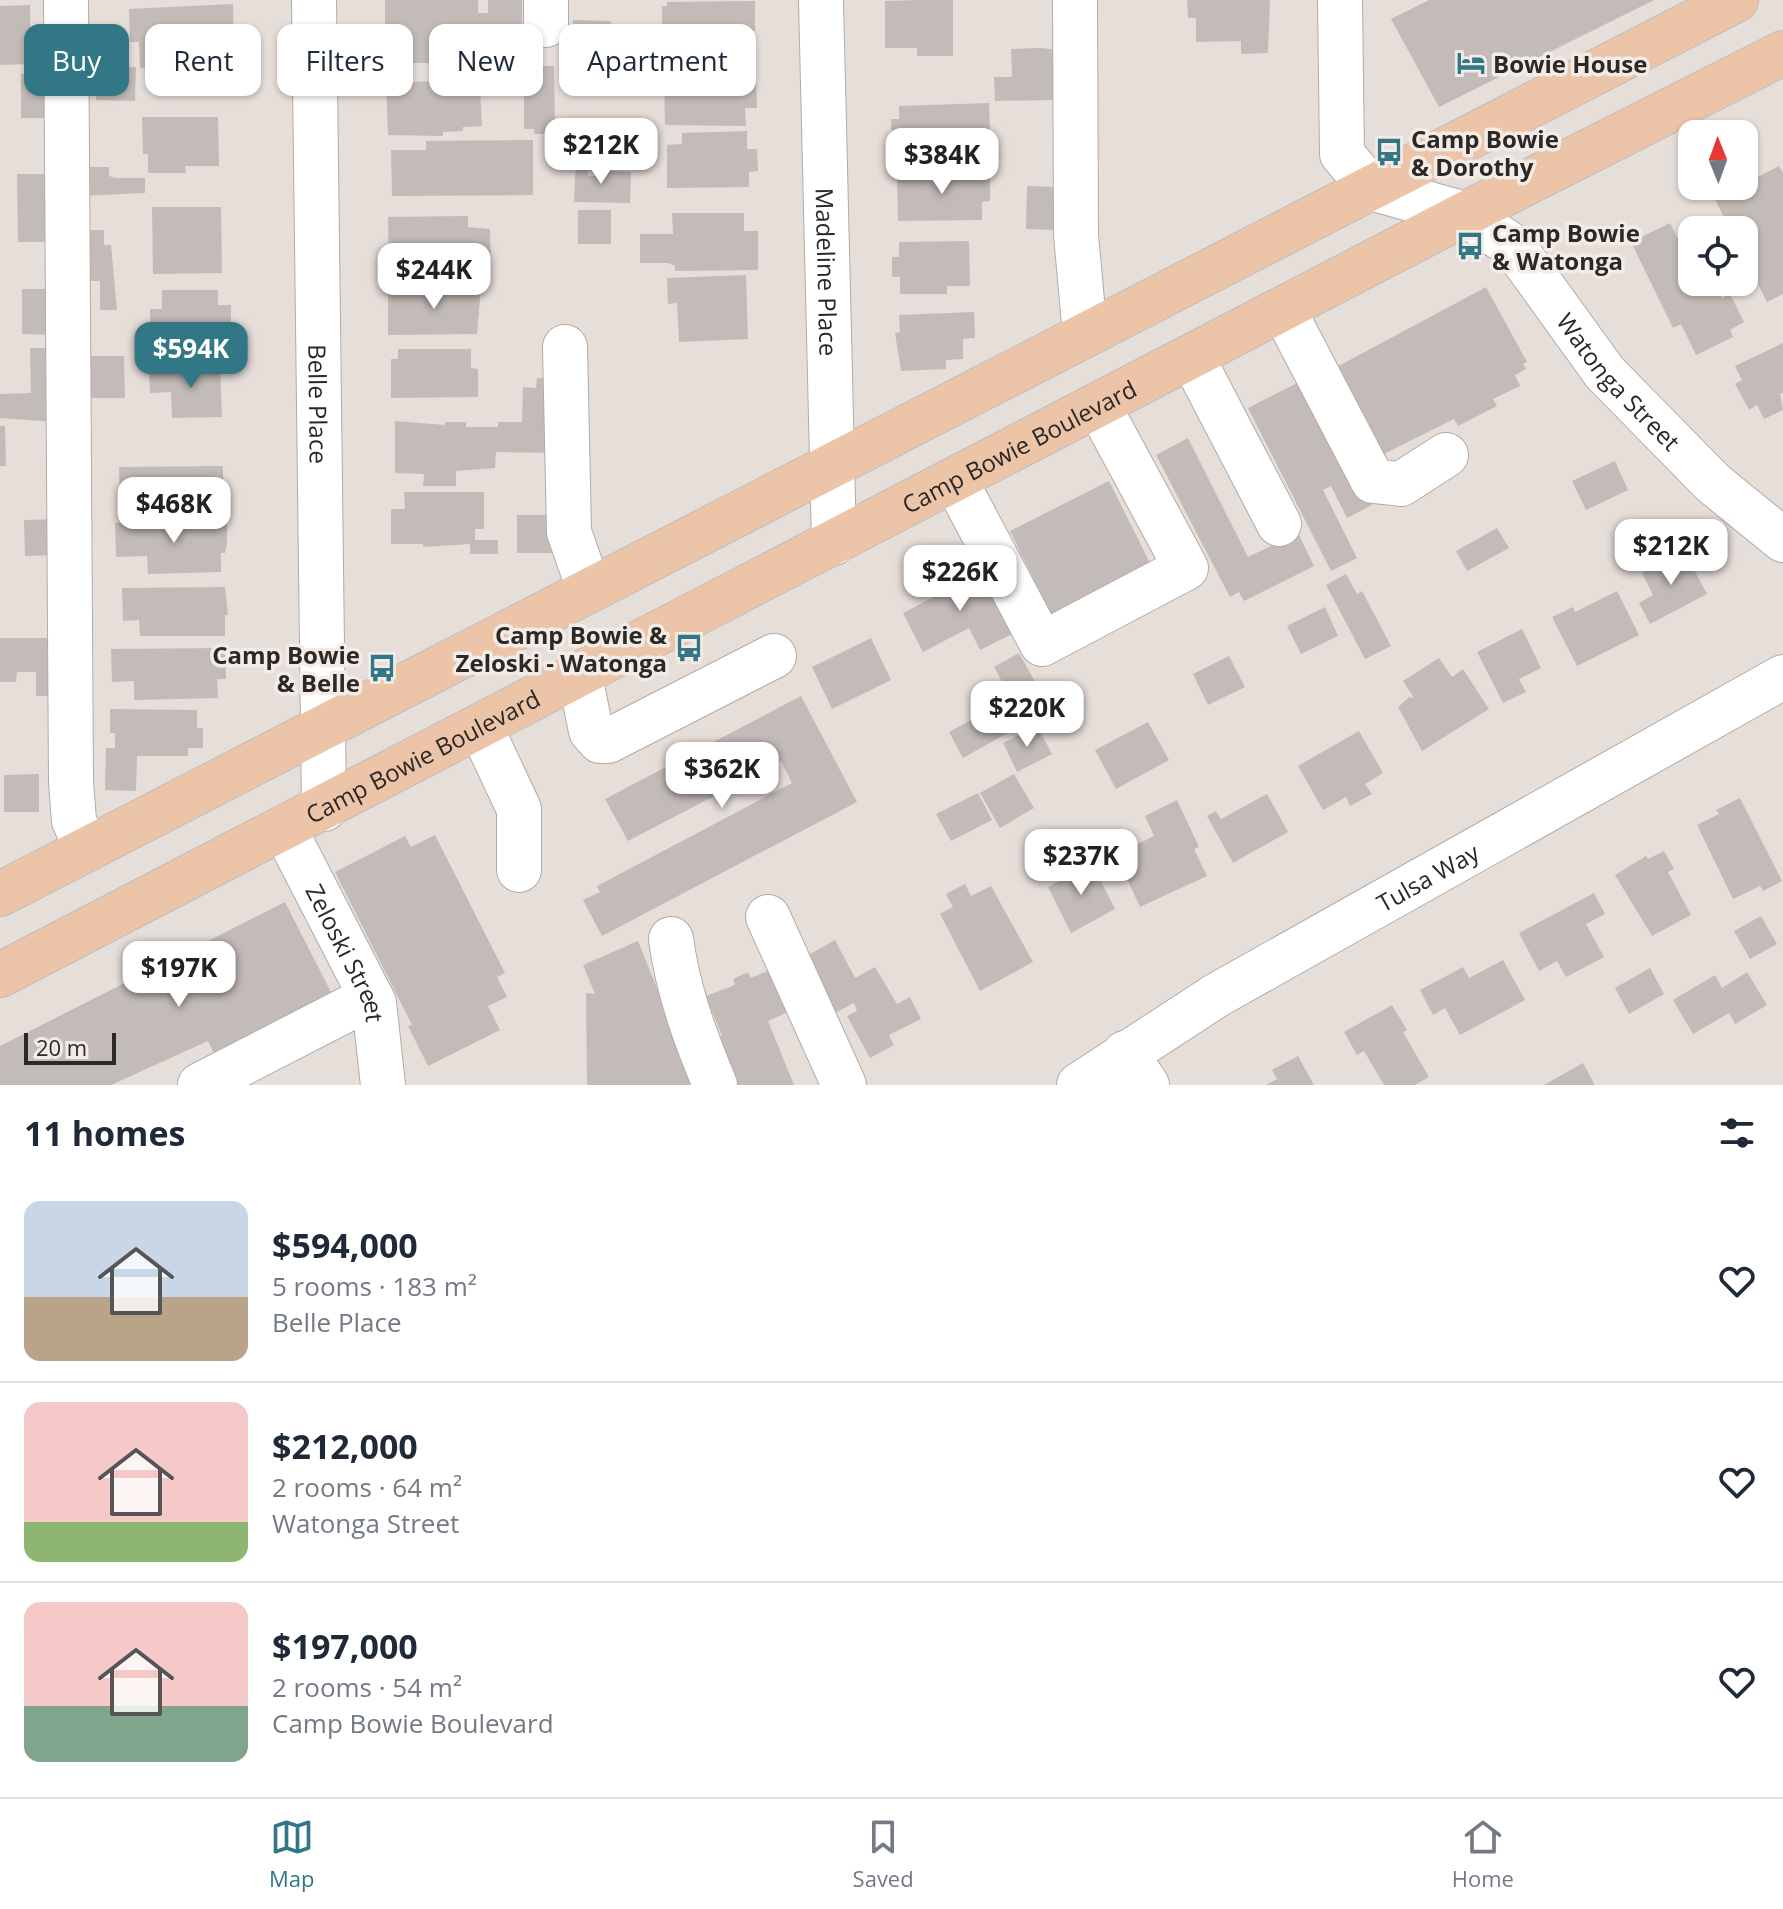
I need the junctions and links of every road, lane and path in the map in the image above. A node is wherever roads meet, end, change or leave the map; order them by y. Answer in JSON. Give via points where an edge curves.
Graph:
{"nodes":[{"id":1,"x":66,"y":0,"type":"edge"},
{"id":2,"x":314,"y":0,"type":"edge"},
{"id":3,"x":821,"y":0,"type":"edge"},
{"id":4,"x":1075,"y":0,"type":"edge"},
{"id":5,"x":1340,"y":0,"type":"edge"},
{"id":6,"x":1736,"y":0,"type":"edge"},
{"id":7,"x":1783,"y":53,"type":"edge"},
{"id":8,"x":1371,"y":188,"type":"junction"},
{"id":9,"x":1465,"y":214,"type":"junction"},
{"id":10,"x":1283,"y":309,"type":"junction"},
{"id":11,"x":1085,"y":334,"type":"junction"},
{"id":12,"x":565,"y":347,"type":"dead end"},
{"id":13,"x":1192,"y":357,"type":"junction"},
{"id":14,"x":1098,"y":405,"type":"junction"},
{"id":15,"x":1446,"y":455,"type":"dead end"},
{"id":16,"x":830,"y":465,"type":"junction"},
{"id":17,"x":955,"y":480,"type":"junction"},
{"id":18,"x":1279,"y":524,"type":"dead end"},
{"id":19,"x":1783,"y":540,"type":"edge"},
{"id":20,"x":834,"y":543,"type":"junction"},
{"id":21,"x":589,"y":589,"type":"junction"},
{"id":22,"x":774,"y":656,"type":"dead end"},
{"id":23,"x":580,"y":676,"type":"junction"},
{"id":24,"x":1783,"y":677,"type":"edge"},
{"id":25,"x":323,"y":727,"type":"junction"},
{"id":26,"x":481,"y":728,"type":"junction"},
{"id":27,"x":324,"y":809,"type":"junction"},
{"id":28,"x":285,"y":830,"type":"junction"},
{"id":29,"x":87,"y":849,"type":"junction"},
{"id":30,"x":519,"y":870,"type":"dead end"},
{"id":31,"x":0,"y":894,"type":"edge"},
{"id":32,"x":768,"y":917,"type":"dead end"},
{"id":33,"x":671,"y":939,"type":"dead end"},
{"id":34,"x":0,"y":975,"type":"edge"},
{"id":35,"x":371,"y":997,"type":"junction"},
{"id":36,"x":1136,"y":1069,"type":"edge"},
{"id":37,"x":200,"y":1085,"type":"edge"},
{"id":38,"x":383,"y":1085,"type":"edge"},
{"id":39,"x":715,"y":1085,"type":"edge"},
{"id":40,"x":844,"y":1085,"type":"edge"},
{"id":41,"x":1079,"y":1085,"type":"edge"}],
"edges":[{"from":1,"to":29,"type":"street","via":[[71,782],[74,821]]},
{"from":2,"to":25,"type":"street","name":"Belle Place"},
{"from":3,"to":16,"type":"street","name":"Madeline Place"},
{"from":4,"to":11,"type":"street","via":[[1076,235]]},
{"from":5,"to":8,"type":"street","via":[[1342,154]]},
{"from":6,"to":8,"type":"main road"},
{"from":7,"to":9,"type":"main road","name":"Camp Bowie Boulevard"},
{"from":8,"to":9,"type":"street","name":"Watonga Street"},
{"from":8,"to":11,"type":"main road"},
{"from":9,"to":10,"type":"main road","name":"Camp Bowie Boulevard"},
{"from":9,"to":19,"type":"street","name":"Watonga Street","via":[[1514,247],[1605,373],[1713,483]]},
{"from":10,"to":13,"type":"main road","name":"Camp Bowie Boulevard"},
{"from":10,"to":15,"type":"street","via":[[1373,481],[1401,484]]},
{"from":11,"to":16,"type":"main road"},
{"from":12,"to":21,"type":"street","via":[[569,532]]},
{"from":13,"to":14,"type":"main road","name":"Camp Bowie Boulevard"},
{"from":13,"to":18,"type":"street"},
{"from":14,"to":17,"type":"main road","name":"Camp Bowie Boulevard"},
{"from":14,"to":17,"type":"street","via":[[1186,568],[1042,644]]},
{"from":16,"to":20,"type":"street","name":"Madeline Place"},
{"from":16,"to":21,"type":"main road"},
{"from":17,"to":20,"type":"main road","name":"Camp Bowie Boulevard"},
{"from":20,"to":23,"type":"main road","name":"Camp Bowie Boulevard"},
{"from":21,"to":25,"type":"main road"},
{"from":22,"to":23,"type":"street","via":[[608,741],[600,741],[591,731]]},
{"from":23,"to":26,"type":"main road","name":"Camp Bowie Boulevard"},
{"from":24,"to":36,"type":"street","name":"Tulsa Way","via":[[1217,995]]},
{"from":25,"to":27,"type":"street","name":"Belle Place"},
{"from":25,"to":29,"type":"main road"},
{"from":26,"to":27,"type":"main road","name":"Camp Bowie Boulevard"},
{"from":26,"to":30,"type":"street","via":[[519,809]]},
{"from":27,"to":28,"type":"main road","name":"Camp Bowie Boulevard"},
{"from":28,"to":34,"type":"main road","name":"Camp Bowie Boulevard"},
{"from":28,"to":35,"type":"street","name":"Zeloski Street"},
{"from":29,"to":31,"type":"main road"},
{"from":32,"to":40,"type":"street"},
{"from":33,"to":39,"type":"street","via":[[689,1022]]},
{"from":35,"to":37,"type":"street"},
{"from":35,"to":38,"type":"street","name":"Zeloski Street","via":[[382,1047]]},
{"from":36,"to":41,"type":"street","name":"Tulsa Way"}]}
